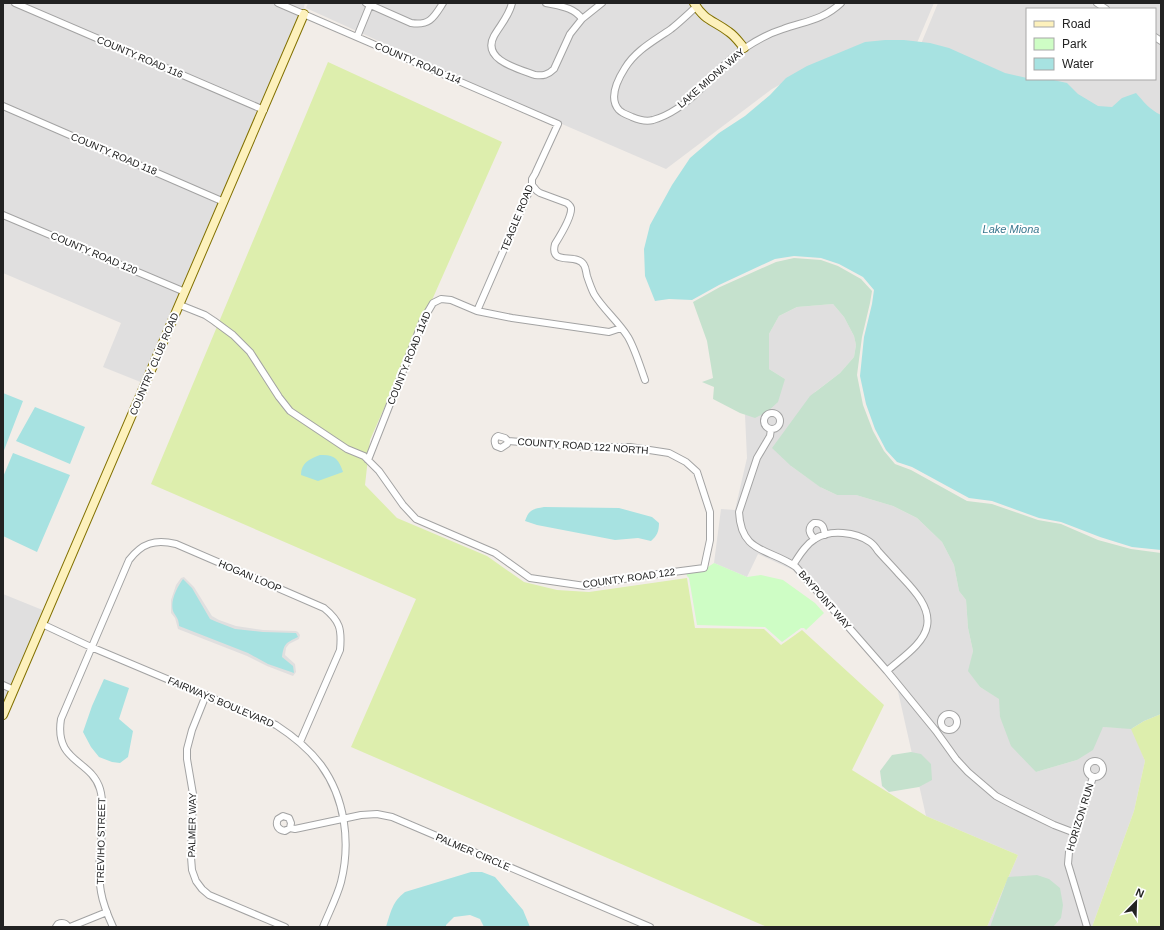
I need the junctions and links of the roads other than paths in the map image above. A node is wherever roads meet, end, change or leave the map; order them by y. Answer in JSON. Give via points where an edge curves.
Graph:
{"nodes":[{"id":1,"x":15,"y":3,"type":"edge"},
{"id":2,"x":278,"y":3,"type":"edge"},
{"id":3,"x":442,"y":3,"type":"edge"},
{"id":4,"x":512,"y":3,"type":"edge"},
{"id":5,"x":546,"y":3,"type":"edge"},
{"id":6,"x":602,"y":3,"type":"edge"},
{"id":7,"x":841,"y":3,"type":"edge"},
{"id":8,"x":368,"y":4,"type":"edge"},
{"id":9,"x":695,"y":5,"type":"edge"},
{"id":10,"x":304,"y":14,"type":"junction"},
{"id":11,"x":582,"y":19,"type":"junction"},
{"id":12,"x":357,"y":37,"type":"junction"},
{"id":13,"x":744,"y":48,"type":"junction"},
{"id":14,"x":3,"y":106,"type":"edge"},
{"id":15,"x":264,"y":110,"type":"junction"},
{"id":16,"x":558,"y":124,"type":"joint"},
{"id":17,"x":532,"y":184,"type":"junction"},
{"id":18,"x":224,"y":202,"type":"junction"},
{"id":19,"x":3,"y":215,"type":"edge"},
{"id":20,"x":185,"y":292,"type":"junction"},
{"id":21,"x":180,"y":305,"type":"junction"},
{"id":22,"x":477,"y":312,"type":"junction"},
{"id":23,"x":621,"y":328,"type":"junction"},
{"id":24,"x":645,"y":380,"type":"dead end"},
{"id":25,"x":771,"y":429,"type":"dead end"},
{"id":26,"x":508,"y":441,"type":"dead end"},
{"id":27,"x":368,"y":460,"type":"junction"},
{"id":28,"x":826,"y":535,"type":"junction"},
{"id":29,"x":815,"y":539,"type":"junction"},
{"id":30,"x":793,"y":565,"type":"junction"},
{"id":31,"x":704,"y":568,"type":"joint"},
{"id":32,"x":42,"y":624,"type":"junction"},
{"id":33,"x":92,"y":647,"type":"junction"},
{"id":34,"x":887,"y":671,"type":"junction"},
{"id":35,"x":3,"y":685,"type":"edge"},
{"id":36,"x":14,"y":690,"type":"junction"},
{"id":37,"x":206,"y":695,"type":"junction"},
{"id":38,"x":3,"y":715,"type":"edge"},
{"id":39,"x":942,"y":726,"type":"dead end"},
{"id":40,"x":936,"y":731,"type":"junction"},
{"id":41,"x":300,"y":742,"type":"junction"},
{"id":42,"x":1093,"y":777,"type":"dead end"},
{"id":43,"x":344,"y":819,"type":"junction"},
{"id":44,"x":290,"y":828,"type":"dead end"},
{"id":45,"x":1075,"y":833,"type":"junction"},
{"id":46,"x":107,"y":912,"type":"junction"},
{"id":47,"x":56,"y":927,"type":"edge"},
{"id":48,"x":69,"y":927,"type":"edge"},
{"id":49,"x":113,"y":927,"type":"edge"},
{"id":50,"x":285,"y":927,"type":"edge"},
{"id":51,"x":323,"y":927,"type":"edge"},
{"id":52,"x":650,"y":927,"type":"edge"},
{"id":53,"x":1087,"y":927,"type":"edge"}],
"edges":[{"from":1,"to":15,"type":"street","name":"COUNTY ROAD 116"},
{"from":2,"to":10,"type":"street","name":"COUNTY ROAD 114"},
{"from":3,"to":8,"type":"street","via":[[429,22],[418,24]]},
{"from":4,"to":11,"type":"street","via":[[507,18],[492,42],[494,54],[502,61],[535,75],[545,75],[554,69],[570,34]]},
{"from":5,"to":11,"type":"street","via":[[575,11]]},
{"from":6,"to":11,"type":"street"},
{"from":7,"to":13,"type":"street","name":"LAKE MIONA WAY","via":[[818,18],[778,30]]},
{"from":8,"to":12,"type":"street"},
{"from":9,"to":13,"type":"street","via":[[703,16],[730,32]]},
{"from":9,"to":13,"type":"street","name":"LAKE MIONA WAY","via":[[672,28],[643,48],[630,61],[620,76],[614,92],[615,105],[619,110],[638,120],[654,120],[685,103]]},
{"from":10,"to":12,"type":"street","name":"COUNTY ROAD 114"},
{"from":10,"to":15,"type":"street","name":"COUNTRY CLUB ROAD"},
{"from":12,"to":16,"type":"street","name":"COUNTY ROAD 114"},
{"from":14,"to":18,"type":"street","name":"COUNTY ROAD 118"},
{"from":15,"to":18,"type":"street","name":"COUNTRY CLUB ROAD"},
{"from":16,"to":17,"type":"street","name":"TEAGLE ROAD"},
{"from":17,"to":22,"type":"street","name":"TEAGLE ROAD"},
{"from":17,"to":23,"type":"street","via":[[540,193],[569,205],[570,214],[554,249],[555,253],[560,257],[582,261],[596,298]]},
{"from":18,"to":20,"type":"street","name":"COUNTRY CLUB ROAD"},
{"from":19,"to":20,"type":"street","name":"COUNTY ROAD 120"},
{"from":20,"to":21,"type":"street","name":"COUNTRY CLUB ROAD"},
{"from":21,"to":27,"type":"street","name":"COUNTY ROAD 122","via":[[214,320],[233,335],[250,352],[290,411]]},
{"from":21,"to":32,"type":"street","name":"COUNTRY CLUB ROAD"},
{"from":22,"to":23,"type":"street","name":"COUNTY ROAD 114D","via":[[610,332]]},
{"from":22,"to":27,"type":"street","name":"COUNTY ROAD 114D","via":[[444,299],[436,301],[430,307]]},
{"from":23,"to":24,"type":"street","via":[[629,339]]},
{"from":25,"to":30,"type":"street","name":"BAYPOINT WAY","via":[[748,482],[739,512],[739,521],[742,532],[749,542]]},
{"from":26,"to":31,"type":"street","name":"COUNTY ROAD 122 NORTH","via":[[584,447],[630,447],[669,453],[686,462],[697,472],[710,512],[710,540]]},
{"from":27,"to":31,"type":"street","name":"COUNTY ROAD 122","via":[[416,519],[494,553],[530,578],[585,586]]},
{"from":28,"to":29,"type":"street"},
{"from":28,"to":29,"type":"street","via":[[823,525],[814,523],[809,531]]},
{"from":28,"to":34,"type":"street","via":[[855,535],[871,542],[925,608],[928,625],[918,644]]},
{"from":29,"to":30,"type":"street"},
{"from":30,"to":34,"type":"street","name":"BAYPOINT WAY"},
{"from":32,"to":33,"type":"street","name":"FAIRWAYS BOULEVARD"},
{"from":32,"to":36,"type":"street","name":"COUNTRY CLUB ROAD"},
{"from":33,"to":37,"type":"street","name":"FAIRWAYS BOULEVARD"},
{"from":33,"to":41,"type":"street","name":"HOGAN LOOP","via":[[130,560],[136,551],[154,542],[176,544],[324,608],[339,625],[340,650]]},
{"from":33,"to":46,"type":"street","name":"TREVIHO STREET","via":[[61,719],[60,734],[66,750],[96,779],[100,787],[103,803],[100,879]]},
{"from":34,"to":40,"type":"street","name":"BAYPOINT WAY"},
{"from":35,"to":36,"type":"street"},
{"from":36,"to":38,"type":"street","name":"COUNTRY CLUB ROAD"},
{"from":37,"to":41,"type":"street","name":"FAIRWAYS BOULEVARD","via":[[276,725]]},
{"from":37,"to":50,"type":"street","name":"PALMER WAY","via":[[187,749],[193,794],[192,870],[196,881],[209,895]]},
{"from":39,"to":40,"type":"street"},
{"from":40,"to":45,"type":"street","name":"BAYPOINT WAY","via":[[960,763],[996,796]]},
{"from":41,"to":43,"type":"street","name":"FAIRWAYS BOULEVARD","via":[[321,765],[335,789]]},
{"from":42,"to":45,"type":"street","name":"HORIZON RUN"},
{"from":43,"to":44,"type":"street","name":"PALMER CIRCLE"},
{"from":43,"to":51,"type":"street","name":"FAIRWAYS BOULEVARD","via":[[344,870]]},
{"from":43,"to":52,"type":"street","name":"PALMER CIRCLE","via":[[377,814],[392,817]]},
{"from":45,"to":53,"type":"street","name":"HORIZON RUN","via":[[1068,864]]},
{"from":46,"to":48,"type":"street"},
{"from":46,"to":49,"type":"street","name":"TREVIHO STREET"},
{"from":47,"to":48,"type":"street","via":[[63,923]]}]}
